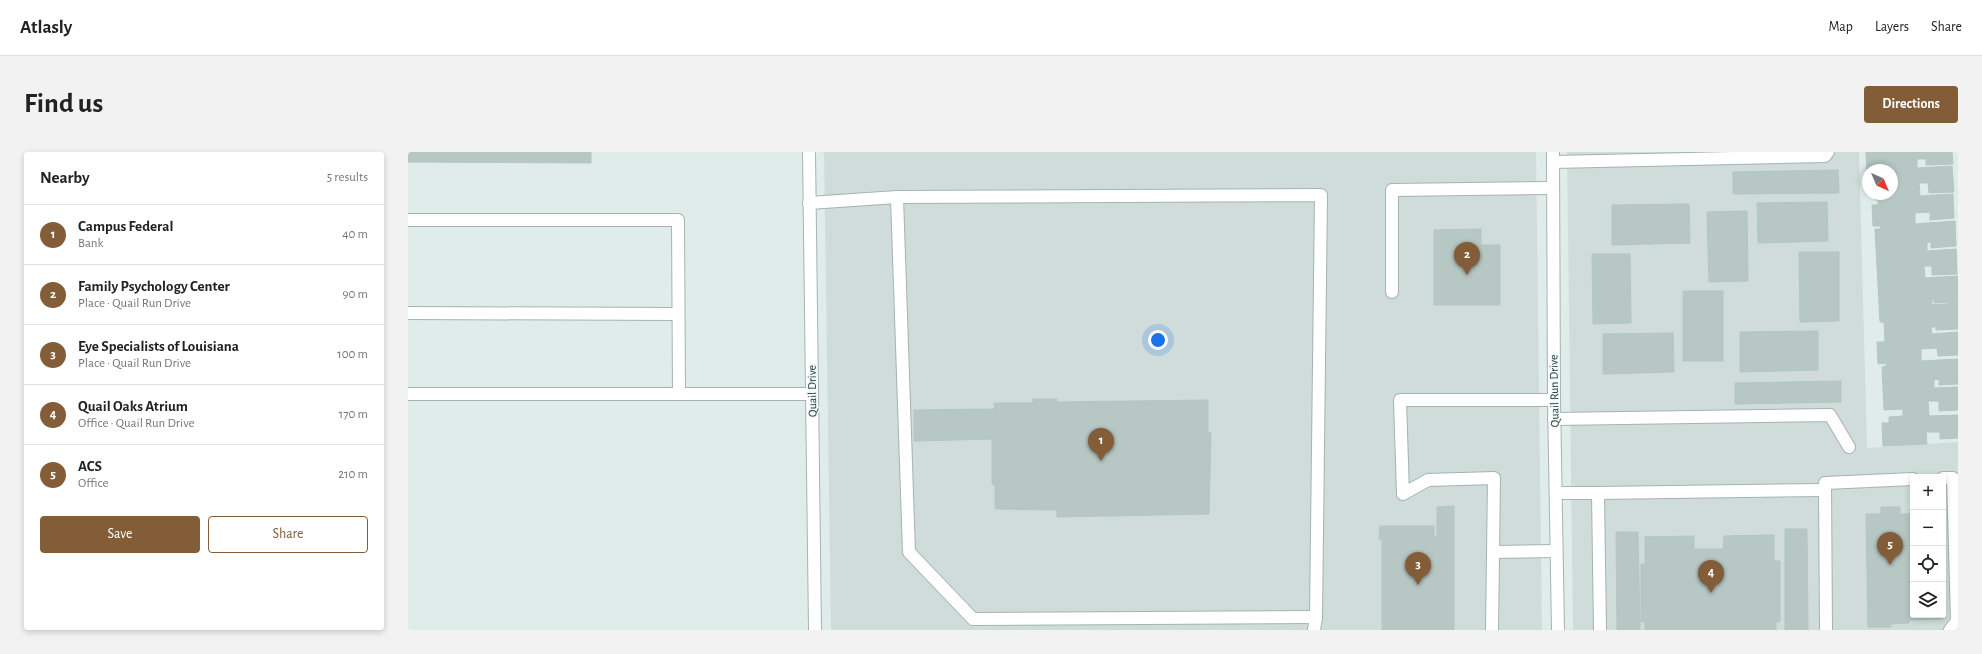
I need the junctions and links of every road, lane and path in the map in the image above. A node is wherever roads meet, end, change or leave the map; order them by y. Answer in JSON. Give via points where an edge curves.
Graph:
{"nodes":[{"id":1,"x":809,"y":152,"type":"edge"},
{"id":2,"x":1828,"y":152,"type":"edge"},
{"id":3,"x":1553,"y":157,"type":"edge"},
{"id":4,"x":1553,"y":188,"type":"junction"},
{"id":5,"x":897,"y":198,"type":"junction"},
{"id":6,"x":809,"y":203,"type":"junction"},
{"id":7,"x":408,"y":220,"type":"edge"},
{"id":8,"x":1392,"y":292,"type":"dead end"},
{"id":9,"x":408,"y":314,"type":"edge"},
{"id":10,"x":678,"y":314,"type":"junction"},
{"id":11,"x":679,"y":393,"type":"junction"},
{"id":12,"x":408,"y":394,"type":"edge"},
{"id":13,"x":812,"y":394,"type":"junction"},
{"id":14,"x":1554,"y":400,"type":"junction"},
{"id":15,"x":1554,"y":419,"type":"junction"},
{"id":16,"x":1848,"y":447,"type":"dead end"},
{"id":17,"x":1951,"y":478,"type":"edge"},
{"id":18,"x":1910,"y":479,"type":"edge"},
{"id":19,"x":1825,"y":490,"type":"junction"},
{"id":20,"x":1556,"y":493,"type":"junction"},
{"id":21,"x":1598,"y":493,"type":"junction"},
{"id":22,"x":1556,"y":551,"type":"junction"},
{"id":23,"x":1493,"y":552,"type":"junction"},
{"id":24,"x":1316,"y":617,"type":"junction"},
{"id":25,"x":815,"y":630,"type":"edge"},
{"id":26,"x":1314,"y":630,"type":"edge"},
{"id":27,"x":1492,"y":630,"type":"edge"},
{"id":28,"x":1558,"y":630,"type":"edge"},
{"id":29,"x":1600,"y":630,"type":"edge"},
{"id":30,"x":1826,"y":630,"type":"edge"},
{"id":31,"x":1950,"y":630,"type":"edge"}],
"edges":[{"from":1,"to":6,"type":"street","name":"Quail Drive"},
{"from":2,"to":3,"type":"street","via":[[1825,156]]},
{"from":3,"to":4,"type":"street","name":"Quail Run Drive"},
{"from":4,"to":8,"type":"street","via":[[1392,190]]},
{"from":4,"to":14,"type":"street","name":"Quail Run Drive"},
{"from":5,"to":6,"type":"street"},
{"from":5,"to":24,"type":"street","via":[[909,552],[973,619]]},
{"from":5,"to":24,"type":"street","via":[[1321,195]]},
{"from":6,"to":13,"type":"street","name":"Quail Drive"},
{"from":7,"to":10,"type":"street","via":[[678,220]]},
{"from":9,"to":10,"type":"street"},
{"from":10,"to":11,"type":"street"},
{"from":11,"to":12,"type":"street"},
{"from":11,"to":13,"type":"street"},
{"from":13,"to":25,"type":"street","name":"Quail Drive"},
{"from":14,"to":15,"type":"street","name":"Quail Run Drive"},
{"from":14,"to":23,"type":"street","via":[[1400,400],[1403,494],[1428,480],[1494,478]]},
{"from":15,"to":16,"type":"street","via":[[1830,414]]},
{"from":15,"to":20,"type":"street","name":"Quail Run Drive"},
{"from":17,"to":31,"type":"street","via":[[1957,621]]},
{"from":18,"to":19,"type":"street","via":[[1825,483]]},
{"from":19,"to":21,"type":"street"},
{"from":19,"to":30,"type":"street"},
{"from":20,"to":21,"type":"street"},
{"from":20,"to":22,"type":"street","name":"Quail Run Drive"},
{"from":21,"to":29,"type":"street"},
{"from":22,"to":23,"type":"street"},
{"from":22,"to":28,"type":"street","name":"Quail Run Drive"},
{"from":23,"to":27,"type":"street"},
{"from":24,"to":26,"type":"street"}]}
